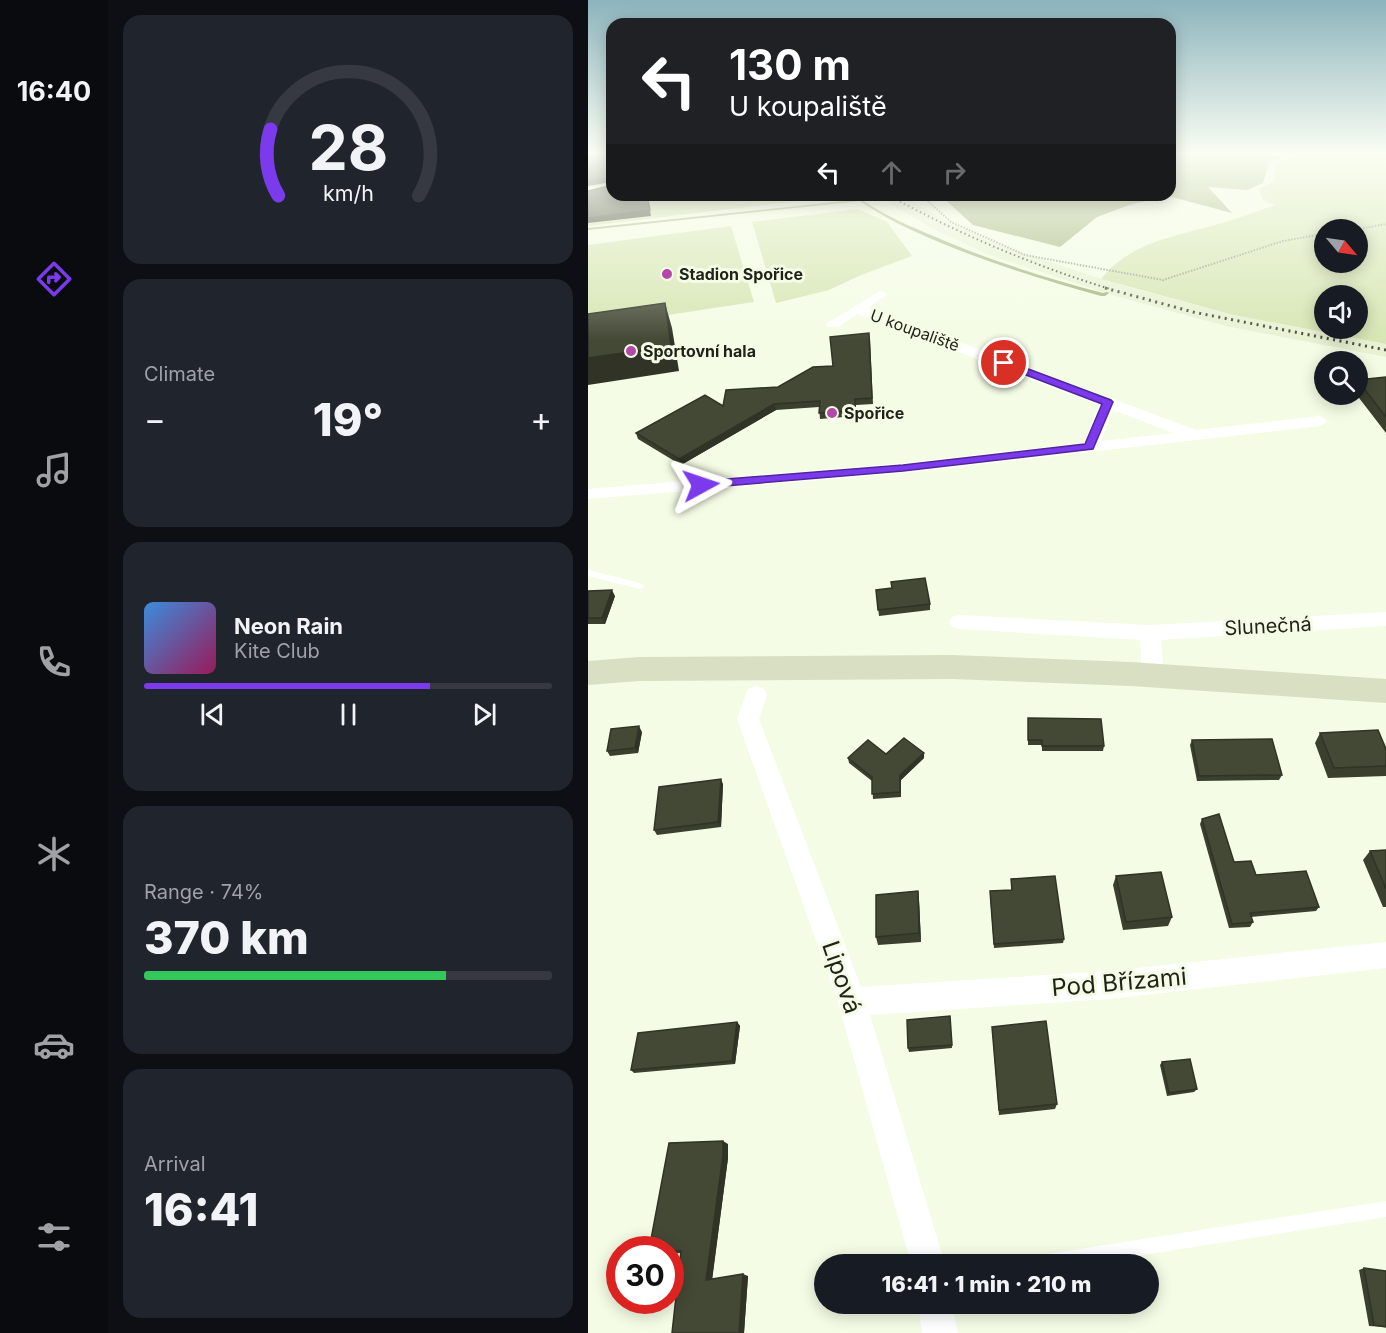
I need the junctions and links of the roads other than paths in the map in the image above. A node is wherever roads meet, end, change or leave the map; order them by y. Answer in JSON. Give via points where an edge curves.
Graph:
{"nodes":[{"id":1,"x":880,"y":295,"type":"dead end"},
{"id":2,"x":857,"y":309,"type":"junction"},
{"id":3,"x":834,"y":324,"type":"dead end"},
{"id":4,"x":1108,"y":402,"type":"junction"},
{"id":5,"x":1320,"y":421,"type":"dead end"},
{"id":6,"x":1195,"y":435,"type":"junction"},
{"id":7,"x":1090,"y":447,"type":"junction"},
{"id":8,"x":588,"y":494,"type":"edge"},
{"id":9,"x":588,"y":573,"type":"edge"},
{"id":10,"x":640,"y":586,"type":"dead end"},
{"id":11,"x":1386,"y":619,"type":"edge"},
{"id":12,"x":959,"y":622,"type":"dead end"},
{"id":13,"x":1150,"y":633,"type":"junction"},
{"id":14,"x":588,"y":673,"type":"edge"},
{"id":15,"x":1153,"y":675,"type":"junction"},
{"id":16,"x":1386,"y":692,"type":"edge"},
{"id":17,"x":756,"y":695,"type":"dead end"},
{"id":18,"x":1386,"y":955,"type":"edge"},
{"id":19,"x":852,"y":1002,"type":"junction"},
{"id":20,"x":1386,"y":1209,"type":"edge"},
{"id":21,"x":925,"y":1254,"type":"edge"},
{"id":22,"x":1099,"y":1254,"type":"edge"},
{"id":23,"x":937,"y":1314,"type":"edge"},
{"id":24,"x":939,"y":1333,"type":"edge"}],
"edges":[{"from":1,"to":2,"type":"street"},
{"from":2,"to":3,"type":"street"},
{"from":2,"to":4,"type":"street","name":"U koupaliště"},
{"from":4,"to":6,"type":"street","name":"U koupaliště"},
{"from":4,"to":7,"type":"street"},
{"from":5,"to":6,"type":"street","name":"U koupaliště"},
{"from":6,"to":7,"type":"street","name":"U koupaliště"},
{"from":7,"to":8,"type":"street","name":"U koupaliště","via":[[903,468]]},
{"from":9,"to":10,"type":"lane"},
{"from":11,"to":13,"type":"street","name":"Slunečná"},
{"from":12,"to":13,"type":"street","name":"Slunečná"},
{"from":13,"to":15,"type":"street"},
{"from":14,"to":15,"type":"street","via":[[639,669],[952,667]]},
{"from":15,"to":16,"type":"street"},
{"from":17,"to":19,"type":"street","name":"Lipová","via":[[748,719]]},
{"from":18,"to":19,"type":"street","name":"Pod Břízami","via":[[1108,985]]},
{"from":19,"to":21,"type":"street","name":"Lipová"},
{"from":20,"to":22,"type":"lane"},
{"from":23,"to":24,"type":"street"}]}
